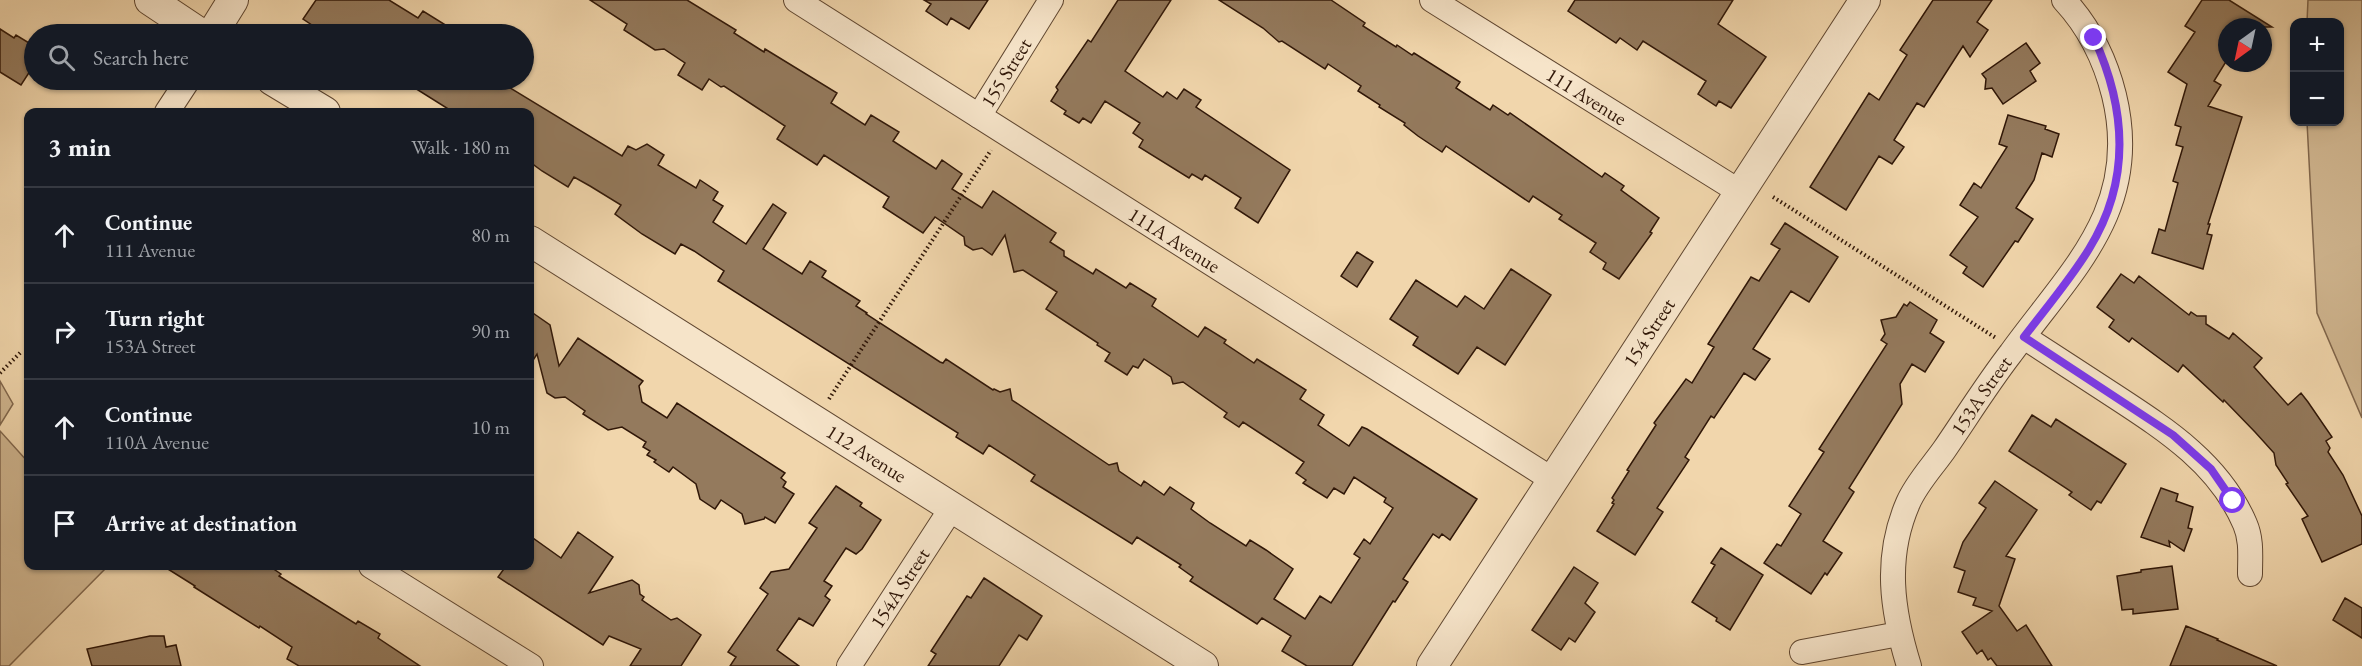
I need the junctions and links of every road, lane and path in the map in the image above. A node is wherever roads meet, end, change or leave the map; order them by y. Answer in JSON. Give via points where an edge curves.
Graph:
{"nodes":[{"id":1,"x":150,"y":0,"type":"edge"},
{"id":2,"x":233,"y":0,"type":"edge"},
{"id":3,"x":796,"y":0,"type":"edge"},
{"id":4,"x":1051,"y":0,"type":"edge"},
{"id":5,"x":1432,"y":0,"type":"edge"},
{"id":6,"x":1865,"y":0,"type":"edge"},
{"id":7,"x":2077,"y":4,"type":"edge"},
{"id":8,"x":186,"y":24,"type":"edge"},
{"id":9,"x":218,"y":24,"type":"edge"},
{"id":10,"x":181,"y":90,"type":"edge"},
{"id":11,"x":289,"y":90,"type":"edge"},
{"id":12,"x":170,"y":108,"type":"edge"},
{"id":13,"x":318,"y":108,"type":"edge"},
{"id":14,"x":979,"y":116,"type":"junction"},
{"id":15,"x":994,"y":146,"type":"dead end"},
{"id":16,"x":1740,"y":192,"type":"junction"},
{"id":17,"x":1773,"y":197,"type":"dead end"},
{"id":18,"x":534,"y":244,"type":"edge"},
{"id":19,"x":2013,"y":339,"type":"junction"},
{"id":20,"x":22,"y":351,"type":"dead end"},
{"id":21,"x":0,"y":373,"type":"edge"},
{"id":22,"x":829,"y":399,"type":"dead end"},
{"id":23,"x":1553,"y":480,"type":"junction"},
{"id":24,"x":951,"y":509,"type":"junction"},
{"id":25,"x":376,"y":570,"type":"edge"},
{"id":26,"x":2250,"y":574,"type":"dead end"},
{"id":27,"x":1899,"y":634,"type":"junction"},
{"id":28,"x":1802,"y":652,"type":"dead end"},
{"id":29,"x":531,"y":666,"type":"edge"},
{"id":30,"x":849,"y":666,"type":"edge"},
{"id":31,"x":1203,"y":666,"type":"edge"},
{"id":32,"x":1432,"y":666,"type":"edge"},
{"id":33,"x":1909,"y":666,"type":"edge"}],
"edges":[{"from":1,"to":8,"type":"street"},
{"from":2,"to":9,"type":"street"},
{"from":3,"to":14,"type":"street","name":"111A Avenue"},
{"from":4,"to":14,"type":"street","name":"155 Street"},
{"from":5,"to":16,"type":"street","name":"111 Avenue"},
{"from":6,"to":16,"type":"street","name":"154 Street"},
{"from":7,"to":19,"type":"street","name":"153A Street","via":[[2107,67],[2120,129],[2117,176],[2110,204],[2091,247],[2076,270]]},
{"from":10,"to":12,"type":"street"},
{"from":11,"to":13,"type":"street"},
{"from":14,"to":23,"type":"street","name":"111A Avenue"},
{"from":15,"to":22,"type":"path"},
{"from":16,"to":23,"type":"street","name":"154 Street"},
{"from":17,"to":19,"type":"path"},
{"from":18,"to":24,"type":"street","name":"112 Avenue"},
{"from":19,"to":26,"type":"street","via":[[2173,435],[2211,469],[2246,525]]},
{"from":19,"to":27,"type":"street","name":"153A Street","via":[[2011,351],[1909,501],[1892,567],[1893,606]]},
{"from":20,"to":21,"type":"path"},
{"from":23,"to":32,"type":"street","name":"154 Street"},
{"from":24,"to":30,"type":"street","name":"154A Street"},
{"from":24,"to":31,"type":"street","name":"112 Avenue"},
{"from":25,"to":29,"type":"street"},
{"from":27,"to":28,"type":"street"},
{"from":27,"to":33,"type":"street"}]}
